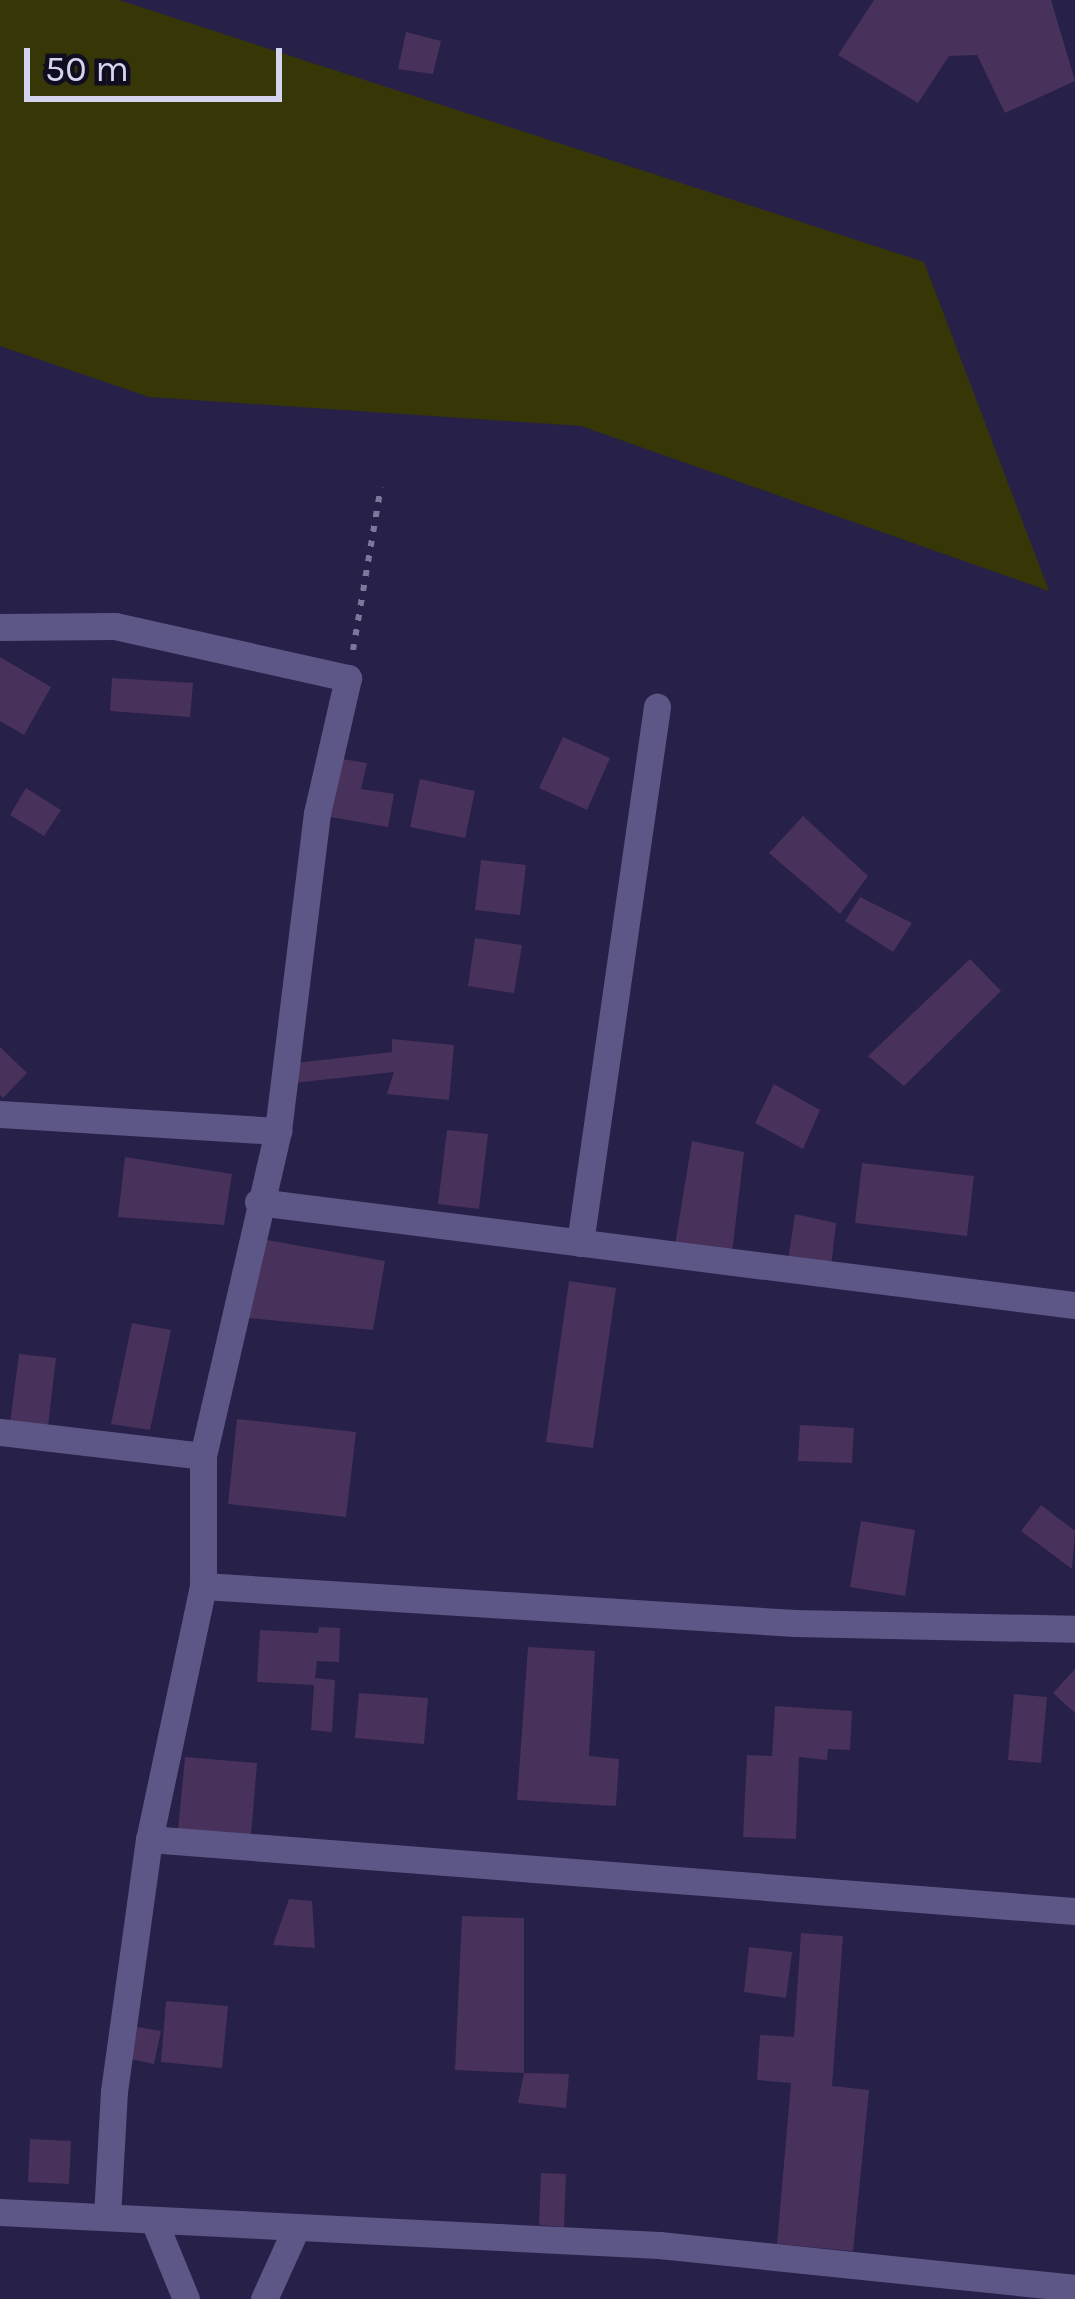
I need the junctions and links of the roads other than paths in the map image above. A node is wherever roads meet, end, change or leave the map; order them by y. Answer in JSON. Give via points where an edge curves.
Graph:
{"nodes":[{"id":1,"x":0,"y":627,"type":"edge"},
{"id":2,"x":657,"y":707,"type":"dead end"},
{"id":3,"x":0,"y":1114,"type":"edge"},
{"id":4,"x":278,"y":1131,"type":"junction"},
{"id":5,"x":258,"y":1202,"type":"junction"},
{"id":6,"x":580,"y":1243,"type":"junction"},
{"id":7,"x":1075,"y":1305,"type":"edge"},
{"id":8,"x":0,"y":1432,"type":"edge"},
{"id":9,"x":203,"y":1456,"type":"junction"},
{"id":10,"x":203,"y":1586,"type":"junction"},
{"id":11,"x":1075,"y":1629,"type":"edge"},
{"id":12,"x":149,"y":1838,"type":"junction"},
{"id":13,"x":1075,"y":1911,"type":"edge"},
{"id":14,"x":0,"y":2212,"type":"edge"},
{"id":15,"x":107,"y":2217,"type":"junction"},
{"id":16,"x":154,"y":2221,"type":"junction"},
{"id":17,"x":294,"y":2233,"type":"junction"},
{"id":18,"x":1075,"y":2288,"type":"edge"},
{"id":19,"x":186,"y":2299,"type":"edge"},
{"id":20,"x":264,"y":2299,"type":"edge"}],
"edges":[{"from":1,"to":4,"type":"street","via":[[115,626],[348,677],[317,813]]},
{"from":2,"to":6,"type":"street"},
{"from":3,"to":4,"type":"street"},
{"from":4,"to":5,"type":"street"},
{"from":5,"to":6,"type":"street"},
{"from":5,"to":9,"type":"street"},
{"from":6,"to":7,"type":"street"},
{"from":8,"to":9,"type":"street"},
{"from":9,"to":10,"type":"street"},
{"from":10,"to":11,"type":"street","via":[[795,1623]]},
{"from":10,"to":12,"type":"street"},
{"from":12,"to":13,"type":"street"},
{"from":12,"to":15,"type":"street","via":[[114,2091]]},
{"from":14,"to":15,"type":"street"},
{"from":15,"to":16,"type":"street"},
{"from":16,"to":17,"type":"street"},
{"from":16,"to":19,"type":"street"},
{"from":17,"to":18,"type":"street","via":[[459,2232],[659,2245]]},
{"from":17,"to":20,"type":"street"}]}
